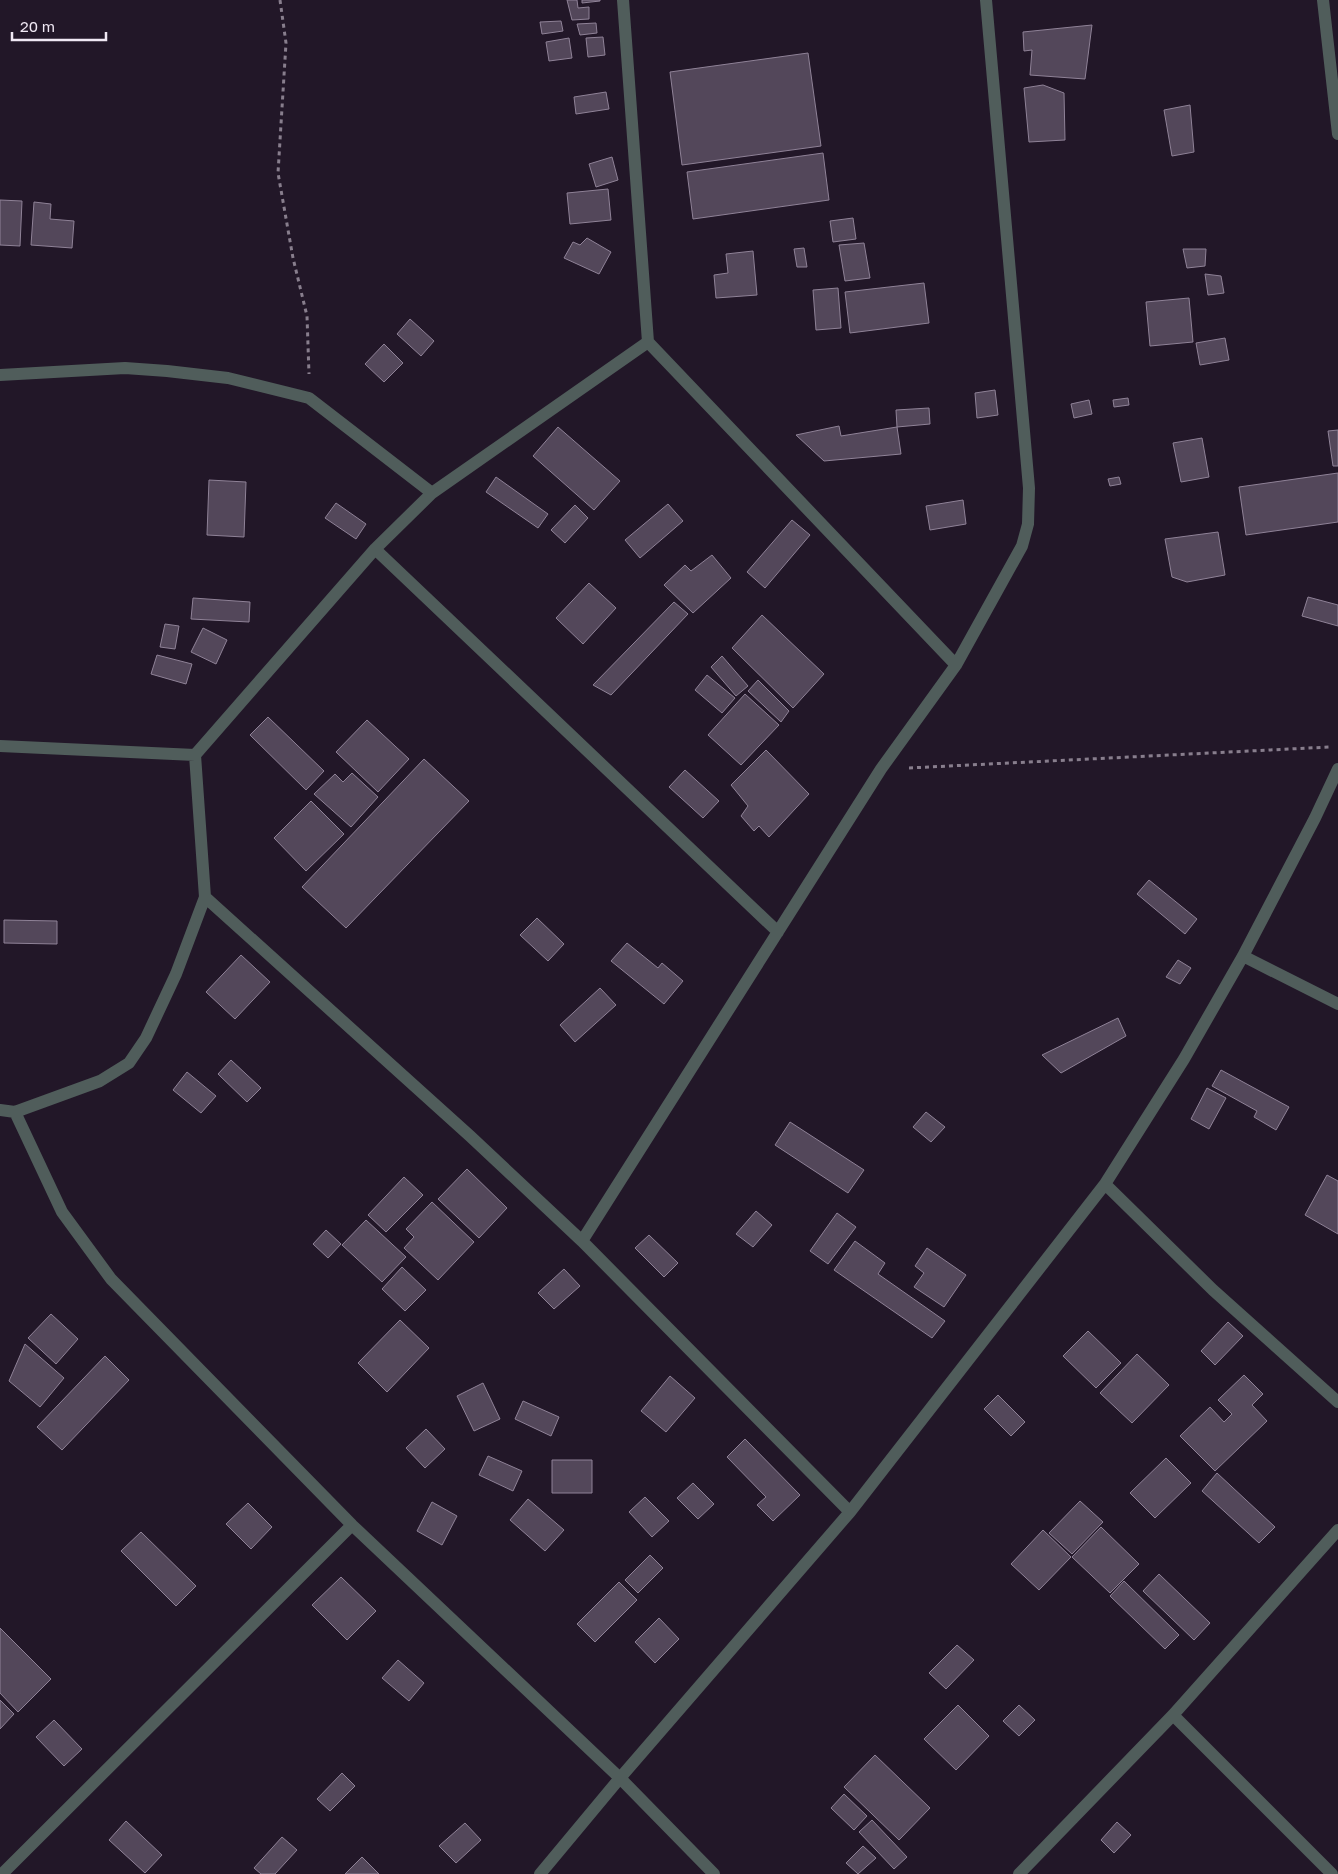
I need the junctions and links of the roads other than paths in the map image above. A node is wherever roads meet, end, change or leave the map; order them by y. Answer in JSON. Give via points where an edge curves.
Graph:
{"nodes":[{"id":1,"x":623,"y":0,"type":"edge"},
{"id":2,"x":986,"y":0,"type":"edge"},
{"id":3,"x":1323,"y":0,"type":"edge"},
{"id":4,"x":1338,"y":134,"type":"edge"},
{"id":5,"x":648,"y":342,"type":"junction"},
{"id":6,"x":0,"y":375,"type":"edge"},
{"id":7,"x":432,"y":493,"type":"junction"},
{"id":8,"x":375,"y":550,"type":"junction"},
{"id":9,"x":956,"y":664,"type":"junction"},
{"id":10,"x":0,"y":746,"type":"edge"},
{"id":11,"x":195,"y":755,"type":"junction"},
{"id":12,"x":1338,"y":769,"type":"edge"},
{"id":13,"x":205,"y":897,"type":"junction"},
{"id":14,"x":778,"y":932,"type":"junction"},
{"id":15,"x":1243,"y":956,"type":"junction"},
{"id":16,"x":1338,"y":1004,"type":"edge"},
{"id":17,"x":0,"y":1110,"type":"edge"},
{"id":18,"x":15,"y":1112,"type":"junction"},
{"id":19,"x":1105,"y":1184,"type":"junction"},
{"id":20,"x":582,"y":1241,"type":"junction"},
{"id":21,"x":1338,"y":1402,"type":"edge"},
{"id":22,"x":850,"y":1512,"type":"junction"},
{"id":23,"x":352,"y":1525,"type":"junction"},
{"id":24,"x":1338,"y":1530,"type":"edge"},
{"id":25,"x":1173,"y":1715,"type":"junction"},
{"id":26,"x":620,"y":1778,"type":"junction"},
{"id":27,"x":2,"y":1874,"type":"edge"},
{"id":28,"x":540,"y":1874,"type":"edge"},
{"id":29,"x":714,"y":1874,"type":"edge"},
{"id":30,"x":1020,"y":1874,"type":"edge"},
{"id":31,"x":1332,"y":1874,"type":"edge"}],
"edges":[{"from":1,"to":5,"type":"street"},
{"from":2,"to":9,"type":"street","via":[[1028,488],[1028,524],[1022,546]]},
{"from":3,"to":4,"type":"street"},
{"from":5,"to":7,"type":"street"},
{"from":5,"to":9,"type":"street"},
{"from":6,"to":7,"type":"street","via":[[125,368],[228,378],[309,398]]},
{"from":7,"to":8,"type":"street"},
{"from":8,"to":11,"type":"street"},
{"from":8,"to":14,"type":"street"},
{"from":9,"to":14,"type":"street","via":[[881,769]]},
{"from":10,"to":11,"type":"street"},
{"from":11,"to":13,"type":"street"},
{"from":12,"to":15,"type":"street"},
{"from":13,"to":18,"type":"street","via":[[176,974],[146,1038],[129,1063],[100,1081]]},
{"from":13,"to":20,"type":"street"},
{"from":14,"to":20,"type":"street"},
{"from":15,"to":16,"type":"street"},
{"from":15,"to":19,"type":"street","via":[[1184,1059]]},
{"from":17,"to":18,"type":"street"},
{"from":18,"to":23,"type":"street","via":[[62,1212],[111,1279]]},
{"from":19,"to":21,"type":"street","via":[[1213,1290]]},
{"from":19,"to":22,"type":"street"},
{"from":20,"to":22,"type":"street"},
{"from":22,"to":26,"type":"street"},
{"from":23,"to":26,"type":"street"},
{"from":23,"to":27,"type":"street"},
{"from":24,"to":25,"type":"street"},
{"from":25,"to":30,"type":"street"},
{"from":25,"to":31,"type":"street"},
{"from":26,"to":28,"type":"street"},
{"from":26,"to":29,"type":"street"}]}
